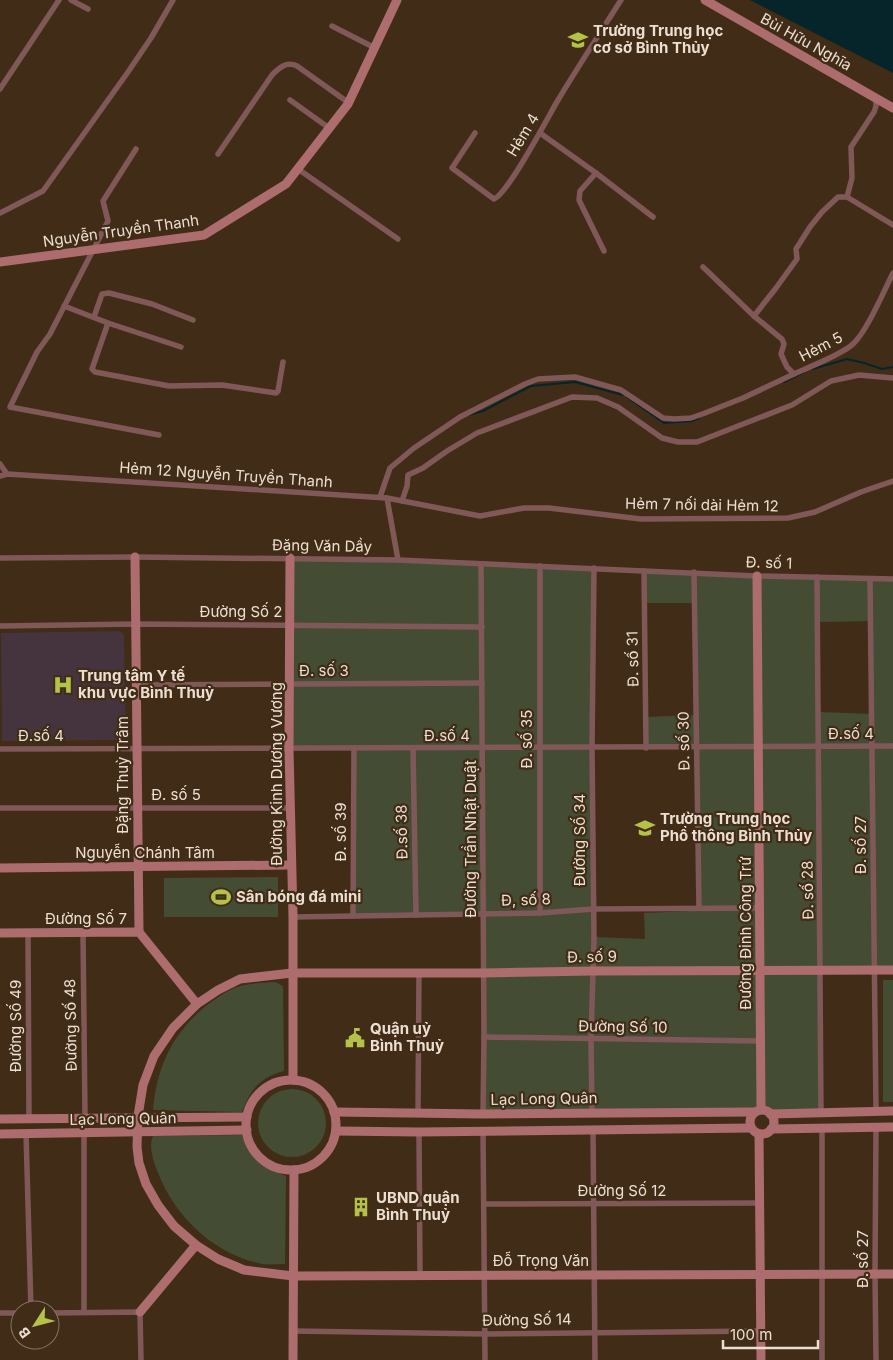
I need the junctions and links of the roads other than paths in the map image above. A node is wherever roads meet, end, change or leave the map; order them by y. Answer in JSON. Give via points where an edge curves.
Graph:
{"nodes":[{"id":1,"x":59,"y":0,"type":"edge"},
{"id":2,"x":71,"y":0,"type":"edge"},
{"id":3,"x":173,"y":0,"type":"edge"},
{"id":4,"x":397,"y":0,"type":"edge"},
{"id":5,"x":621,"y":0,"type":"edge"},
{"id":6,"x":705,"y":0,"type":"edge"},
{"id":7,"x":88,"y":9,"type":"dead end"},
{"id":8,"x":332,"y":26,"type":"dead end"},
{"id":9,"x":375,"y":48,"type":"junction"},
{"id":10,"x":0,"y":88,"type":"edge"},
{"id":11,"x":876,"y":97,"type":"junction"},
{"id":12,"x":290,"y":100,"type":"dead end"},
{"id":13,"x":348,"y":103,"type":"junction"},
{"id":14,"x":893,"y":108,"type":"edge"},
{"id":15,"x":329,"y":128,"type":"junction"},
{"id":16,"x":476,"y":133,"type":"dead end"},
{"id":17,"x":540,"y":133,"type":"junction"},
{"id":18,"x":136,"y":149,"type":"dead end"},
{"id":19,"x":218,"y":154,"type":"dead end"},
{"id":20,"x":298,"y":169,"type":"junction"},
{"id":21,"x":596,"y":173,"type":"junction"},
{"id":22,"x":847,"y":197,"type":"junction"},
{"id":23,"x":0,"y":213,"type":"edge"},
{"id":24,"x":653,"y":217,"type":"dead end"},
{"id":25,"x":893,"y":225,"type":"edge"},
{"id":26,"x":398,"y":239,"type":"dead end"},
{"id":27,"x":93,"y":250,"type":"junction"},
{"id":28,"x":604,"y":251,"type":"dead end"},
{"id":29,"x":0,"y":262,"type":"edge"},
{"id":30,"x":703,"y":267,"type":"dead end"},
{"id":31,"x":893,"y":273,"type":"edge"},
{"id":32,"x":64,"y":306,"type":"junction"},
{"id":33,"x":754,"y":316,"type":"junction"},
{"id":34,"x":94,"y":317,"type":"junction"},
{"id":35,"x":192,"y":320,"type":"dead end"},
{"id":36,"x":108,"y":323,"type":"junction"},
{"id":37,"x":181,"y":346,"type":"dead end"},
{"id":38,"x":283,"y":362,"type":"dead end"},
{"id":39,"x":794,"y":374,"type":"junction"},
{"id":40,"x":893,"y":378,"type":"edge"},
{"id":41,"x":159,"y":435,"type":"dead end"},
{"id":42,"x":0,"y":464,"type":"edge"},
{"id":43,"x":7,"y":474,"type":"junction"},
{"id":44,"x":0,"y":476,"type":"edge"},
{"id":45,"x":893,"y":481,"type":"edge"},
{"id":46,"x":380,"y":498,"type":"junction"},
{"id":47,"x":387,"y":498,"type":"junction"},
{"id":48,"x":402,"y":501,"type":"junction"},
{"id":49,"x":135,"y":557,"type":"junction"},
{"id":50,"x":0,"y":558,"type":"edge"},
{"id":51,"x":290,"y":558,"type":"junction"},
{"id":52,"x":398,"y":560,"type":"junction"},
{"id":53,"x":481,"y":564,"type":"junction"},
{"id":54,"x":540,"y":566,"type":"junction"},
{"id":55,"x":594,"y":568,"type":"junction"},
{"id":56,"x":644,"y":570,"type":"junction"},
{"id":57,"x":694,"y":572,"type":"junction"},
{"id":58,"x":757,"y":576,"type":"junction"},
{"id":59,"x":817,"y":577,"type":"junction"},
{"id":60,"x":870,"y":579,"type":"junction"},
{"id":61,"x":893,"y":579,"type":"edge"},
{"id":62,"x":136,"y":624,"type":"junction"},
{"id":63,"x":290,"y":625,"type":"junction"},
{"id":64,"x":0,"y":626,"type":"edge"},
{"id":65,"x":482,"y":626,"type":"junction"},
{"id":66,"x":290,"y":683,"type":"junction"},
{"id":67,"x":482,"y":683,"type":"junction"},
{"id":68,"x":136,"y":685,"type":"junction"},
{"id":69,"x":819,"y":746,"type":"junction"},
{"id":70,"x":873,"y":746,"type":"junction"},
{"id":71,"x":893,"y":746,"type":"edge"},
{"id":72,"x":592,"y":747,"type":"junction"},
{"id":73,"x":697,"y":747,"type":"junction"},
{"id":74,"x":758,"y":747,"type":"junction"},
{"id":75,"x":354,"y":748,"type":"junction"},
{"id":76,"x":413,"y":748,"type":"junction"},
{"id":77,"x":483,"y":748,"type":"junction"},
{"id":78,"x":540,"y":748,"type":"junction"},
{"id":79,"x":646,"y":748,"type":"junction"},
{"id":80,"x":0,"y":749,"type":"edge"},
{"id":81,"x":137,"y":749,"type":"junction"},
{"id":82,"x":289,"y":749,"type":"junction"},
{"id":83,"x":0,"y":808,"type":"edge"},
{"id":84,"x":137,"y":808,"type":"junction"},
{"id":85,"x":291,"y":808,"type":"junction"},
{"id":86,"x":291,"y":865,"type":"junction"},
{"id":87,"x":137,"y":867,"type":"junction"},
{"id":88,"x":0,"y":868,"type":"edge"},
{"id":89,"x":699,"y":908,"type":"junction"},
{"id":90,"x":759,"y":908,"type":"junction"},
{"id":91,"x":593,"y":909,"type":"junction"},
{"id":92,"x":540,"y":912,"type":"junction"},
{"id":93,"x":484,"y":914,"type":"junction"},
{"id":94,"x":416,"y":915,"type":"junction"},
{"id":95,"x":353,"y":916,"type":"junction"},
{"id":96,"x":293,"y":917,"type":"junction"},
{"id":97,"x":83,"y":932,"type":"junction"},
{"id":98,"x":139,"y":932,"type":"junction"},
{"id":99,"x":0,"y":933,"type":"edge"},
{"id":100,"x":28,"y":933,"type":"junction"},
{"id":101,"x":760,"y":970,"type":"junction"},
{"id":102,"x":821,"y":970,"type":"junction"},
{"id":103,"x":874,"y":970,"type":"junction"},
{"id":104,"x":893,"y":970,"type":"edge"},
{"id":105,"x":592,"y":971,"type":"junction"},
{"id":106,"x":292,"y":972,"type":"junction"},
{"id":107,"x":420,"y":972,"type":"junction"},
{"id":108,"x":484,"y":973,"type":"junction"},
{"id":109,"x":197,"y":1004,"type":"junction"},
{"id":110,"x":484,"y":1038,"type":"junction"},
{"id":111,"x":591,"y":1039,"type":"junction"},
{"id":112,"x":760,"y":1040,"type":"junction"},
{"id":113,"x":293,"y":1080,"type":"junction"},
{"id":114,"x":758,"y":1111,"type":"junction"},
{"id":115,"x":876,"y":1111,"type":"junction"},
{"id":116,"x":893,"y":1111,"type":"edge"},
{"id":117,"x":334,"y":1112,"type":"junction"},
{"id":118,"x":592,"y":1112,"type":"junction"},
{"id":119,"x":821,"y":1112,"type":"junction"},
{"id":120,"x":418,"y":1113,"type":"junction"},
{"id":121,"x":483,"y":1114,"type":"junction"},
{"id":122,"x":770,"y":1114,"type":"junction"},
{"id":123,"x":138,"y":1116,"type":"junction"},
{"id":124,"x":85,"y":1117,"type":"junction"},
{"id":125,"x":247,"y":1117,"type":"junction"},
{"id":126,"x":29,"y":1118,"type":"junction"},
{"id":127,"x":0,"y":1119,"type":"edge"},
{"id":128,"x":876,"y":1127,"type":"junction"},
{"id":129,"x":822,"y":1128,"type":"junction"},
{"id":130,"x":893,"y":1128,"type":"edge"},
{"id":131,"x":593,"y":1129,"type":"junction"},
{"id":132,"x":772,"y":1129,"type":"junction"},
{"id":133,"x":247,"y":1130,"type":"junction"},
{"id":134,"x":484,"y":1130,"type":"junction"},
{"id":135,"x":336,"y":1131,"type":"junction"},
{"id":136,"x":755,"y":1131,"type":"junction"},
{"id":137,"x":419,"y":1132,"type":"junction"},
{"id":138,"x":26,"y":1133,"type":"junction"},
{"id":139,"x":84,"y":1133,"type":"junction"},
{"id":140,"x":137,"y":1133,"type":"junction"},
{"id":141,"x":0,"y":1134,"type":"edge"},
{"id":142,"x":294,"y":1170,"type":"junction"},
{"id":143,"x":484,"y":1204,"type":"junction"},
{"id":144,"x":594,"y":1204,"type":"junction"},
{"id":145,"x":760,"y":1204,"type":"junction"},
{"id":146,"x":196,"y":1245,"type":"junction"},
{"id":147,"x":760,"y":1274,"type":"junction"},
{"id":148,"x":822,"y":1274,"type":"junction"},
{"id":149,"x":875,"y":1274,"type":"junction"},
{"id":150,"x":893,"y":1274,"type":"edge"},
{"id":151,"x":420,"y":1275,"type":"junction"},
{"id":152,"x":485,"y":1275,"type":"junction"},
{"id":153,"x":594,"y":1275,"type":"junction"},
{"id":154,"x":293,"y":1276,"type":"junction"},
{"id":155,"x":31,"y":1300,"type":"edge"},
{"id":156,"x":84,"y":1312,"type":"junction"},
{"id":157,"x":140,"y":1312,"type":"junction"},
{"id":158,"x":60,"y":1313,"type":"edge"},
{"id":159,"x":293,"y":1331,"type":"junction"},
{"id":160,"x":760,"y":1331,"type":"junction"},
{"id":161,"x":595,"y":1332,"type":"junction"},
{"id":162,"x":485,"y":1334,"type":"junction"},
{"id":163,"x":141,"y":1360,"type":"edge"},
{"id":164,"x":293,"y":1360,"type":"edge"},
{"id":165,"x":486,"y":1360,"type":"edge"},
{"id":166,"x":595,"y":1360,"type":"edge"},
{"id":167,"x":761,"y":1360,"type":"edge"},
{"id":168,"x":822,"y":1360,"type":"edge"},
{"id":169,"x":876,"y":1360,"type":"edge"}],
"edges":[{"from":1,"to":10,"type":"street"},
{"from":2,"to":7,"type":"street"},
{"from":3,"to":23,"type":"street","via":[[128,72],[43,191]]},
{"from":4,"to":9,"type":"street","name":"Nguyễn Truyền Thanh"},
{"from":5,"to":17,"type":"street","name":"Hẻm 4"},
{"from":6,"to":11,"type":"street","name":"Bùi Hữu Nghĩa"},
{"from":8,"to":9,"type":"street"},
{"from":9,"to":13,"type":"street","name":"Nguyễn Truyền Thanh"},
{"from":11,"to":14,"type":"street","name":"Bùi Hữu Nghĩa"},
{"from":11,"to":22,"type":"street","via":[[874,112],[850,147],[852,178]]},
{"from":12,"to":15,"type":"street"},
{"from":13,"to":15,"type":"street","name":"Nguyễn Truyền Thanh"},
{"from":13,"to":19,"type":"street","via":[[297,66],[289,64],[272,76]]},
{"from":15,"to":20,"type":"street","name":"Nguyễn Truyền Thanh"},
{"from":16,"to":17,"type":"street","name":"Hẻm 4","via":[[452,168],[494,199],[500,197]]},
{"from":17,"to":21,"type":"street"},
{"from":18,"to":27,"type":"street","via":[[103,201],[108,220]]},
{"from":20,"to":26,"type":"street"},
{"from":20,"to":27,"type":"street","name":"Nguyễn Truyền Thanh","via":[[286,184],[204,235]]},
{"from":21,"to":24,"type":"street"},
{"from":21,"to":28,"type":"street","via":[[578,196]]},
{"from":22,"to":25,"type":"street"},
{"from":22,"to":33,"type":"street","via":[[838,197],[822,212],[796,249],[796,258]]},
{"from":27,"to":29,"type":"street","name":"Nguyễn Truyền Thanh"},
{"from":27,"to":32,"type":"street"},
{"from":30,"to":33,"type":"street","name":"Hẻm 5"},
{"from":31,"to":39,"type":"street","name":"Hẻm 5","via":[[855,343]]},
{"from":32,"to":34,"type":"street"},
{"from":32,"to":41,"type":"street","via":[[10,408]]},
{"from":33,"to":39,"type":"street","name":"Hẻm 5","via":[[782,339],[781,354]]},
{"from":34,"to":35,"type":"street","via":[[102,294],[109,293],[152,304]]},
{"from":34,"to":36,"type":"street"},
{"from":36,"to":37,"type":"street"},
{"from":36,"to":38,"type":"street","via":[[92,369],[95,372],[169,386],[222,385],[276,392]]},
{"from":39,"to":46,"type":"street","via":[[705,413],[674,419],[663,418],[621,390],[575,377],[538,379],[460,417],[414,448],[390,468]]},
{"from":40,"to":48,"type":"street","via":[[859,375],[831,381],[792,405],[697,442],[662,438],[618,407],[597,398],[572,397],[477,433],[408,475]]},
{"from":42,"to":43,"type":"street"},
{"from":43,"to":44,"type":"street","name":"Hẻm 12 Nguyễn Truyền Thanh"},
{"from":43,"to":46,"type":"street","name":"Hẻm 12 Nguyễn Truyền Thanh"},
{"from":45,"to":48,"type":"street","name":"Hẻm 7 nối dài Hẻm 12","via":[[815,512],[788,518],[641,519],[549,508],[524,508],[480,516]]},
{"from":46,"to":47,"type":"street","name":"Hẻm 12 Nguyễn Truyền Thanh"},
{"from":47,"to":48,"type":"street","name":"Hẻm 7 nối dài Hẻm 12"},
{"from":47,"to":52,"type":"street"},
{"from":49,"to":50,"type":"street","name":"Đặng Văn Dầy"},
{"from":49,"to":51,"type":"street","name":"Đặng Văn Dầy"},
{"from":49,"to":62,"type":"street","name":"Đặng Thuỳ Trâm"},
{"from":51,"to":52,"type":"street","name":"Đặng Văn Dầy"},
{"from":51,"to":63,"type":"street","name":"Đường Kinh Dương Vương"},
{"from":52,"to":53,"type":"street","name":"Đặng Văn Dầy"},
{"from":53,"to":54,"type":"street","name":"Đặng Văn Dầy"},
{"from":53,"to":65,"type":"street","name":"Đường Trần Nhật Duật"},
{"from":54,"to":55,"type":"street","name":"Đặng Văn Dầy"},
{"from":54,"to":78,"type":"street","name":"Đ. số 35"},
{"from":55,"to":56,"type":"street","name":"Đặng Văn Dầy"},
{"from":55,"to":72,"type":"street","name":"Đường Số 34"},
{"from":56,"to":57,"type":"street","name":"Đ. số 1"},
{"from":56,"to":79,"type":"street","name":"Đ. số 31"},
{"from":57,"to":58,"type":"street","name":"Đ. số 1"},
{"from":57,"to":73,"type":"street","name":"Đ. số 30"},
{"from":58,"to":59,"type":"street","name":"Đ. số 1"},
{"from":58,"to":74,"type":"street","name":"Đường Đinh Công Trứ"},
{"from":59,"to":60,"type":"street","name":"Đ. số 1"},
{"from":59,"to":69,"type":"street","name":"Đ. số 28"},
{"from":60,"to":61,"type":"street","name":"Đ. số 1"},
{"from":60,"to":70,"type":"street","name":"Đ. số 27"},
{"from":62,"to":63,"type":"street","name":"Đường Số 2"},
{"from":62,"to":64,"type":"street","name":"Đường Số 2"},
{"from":62,"to":68,"type":"street","name":"Đặng Thuỳ Trâm"},
{"from":63,"to":65,"type":"street","name":"Đường Số 2"},
{"from":63,"to":66,"type":"street","name":"Đường Kinh Dương Vương"},
{"from":65,"to":67,"type":"street","name":"Đường Trần Nhật Duật"},
{"from":66,"to":67,"type":"street","name":"Đ. số 3"},
{"from":66,"to":68,"type":"street","name":"Đ. số 3"},
{"from":66,"to":82,"type":"street","name":"Đường Kinh Dương Vương"},
{"from":67,"to":77,"type":"street","name":"Đường Trần Nhật Duật"},
{"from":68,"to":81,"type":"street","name":"Đặng Thuỳ Trâm"},
{"from":69,"to":70,"type":"street","name":"Đ.số 4"},
{"from":69,"to":74,"type":"street","name":"Đ.số 4"},
{"from":69,"to":102,"type":"street","name":"Đ. số 28"},
{"from":70,"to":71,"type":"street","name":"Đ.số 4"},
{"from":70,"to":103,"type":"street","name":"Đ. số 27"},
{"from":72,"to":78,"type":"street","name":"Đ.số 4"},
{"from":72,"to":79,"type":"street","name":"Đ.số 4"},
{"from":72,"to":91,"type":"street","name":"Đường Số 34"},
{"from":73,"to":74,"type":"street","name":"Đ.số 4"},
{"from":73,"to":79,"type":"street","name":"Đ.số 4"},
{"from":73,"to":89,"type":"street","name":"Đ. số 30"},
{"from":74,"to":90,"type":"street","name":"Đường Đinh Công Trứ"},
{"from":75,"to":76,"type":"street","name":"Đ.số 4"},
{"from":75,"to":82,"type":"street","name":"Đ.số 4"},
{"from":75,"to":95,"type":"street","name":"Đ. số 39"},
{"from":76,"to":77,"type":"street","name":"Đ.số 4"},
{"from":76,"to":94,"type":"street","name":"Đ.số 38"},
{"from":77,"to":78,"type":"street","name":"Đ.số 4"},
{"from":77,"to":93,"type":"street","name":"Đường Trần Nhật Duật"},
{"from":78,"to":92,"type":"street","name":"Đ. số 35"},
{"from":80,"to":81,"type":"street","name":"Đ.số 4"},
{"from":81,"to":82,"type":"street","name":"Đ.số 4"},
{"from":81,"to":84,"type":"street","name":"Đặng Thuỳ Trâm"},
{"from":82,"to":85,"type":"street","name":"Đường Kinh Dương Vương"},
{"from":83,"to":84,"type":"street","name":"Đ. số 5"},
{"from":84,"to":85,"type":"street","name":"Đ. số 5"},
{"from":84,"to":87,"type":"street","name":"Đặng Thuỳ Trâm"},
{"from":85,"to":86,"type":"street","name":"Đường Kinh Dương Vương"},
{"from":86,"to":87,"type":"street","name":"Nguyễn Chánh Tâm"},
{"from":86,"to":96,"type":"street","name":"Đường Kinh Dương Vương"},
{"from":87,"to":88,"type":"street","name":"Nguyễn Chánh Tâm"},
{"from":87,"to":98,"type":"street","name":"Đặng Thuỳ Trâm"},
{"from":89,"to":90,"type":"street","name":"Đ, số 8"},
{"from":89,"to":91,"type":"street","name":"Đ, số 8"},
{"from":90,"to":101,"type":"street","name":"Đường Đinh Công Trứ"},
{"from":91,"to":92,"type":"street","name":"Đ, số 8"},
{"from":91,"to":105,"type":"street","name":"Đường Số 34"},
{"from":92,"to":93,"type":"street","name":"Đ, số 8"},
{"from":93,"to":94,"type":"street","name":"Đ, số 8"},
{"from":93,"to":108,"type":"street","name":"Đường Trần Nhật Duật"},
{"from":94,"to":95,"type":"street","name":"Đ, số 8"},
{"from":95,"to":96,"type":"street","name":"Đ, số 8"},
{"from":96,"to":106,"type":"street","name":"Đường Kinh Dương Vương"},
{"from":97,"to":98,"type":"street","name":"Đường Số 7"},
{"from":97,"to":100,"type":"street","name":"Đường Số 7"},
{"from":97,"to":124,"type":"street","name":"Đường Số 48"},
{"from":98,"to":109,"type":"street","name":"Đường Số 7"},
{"from":99,"to":100,"type":"street","name":"Đường Số 7"},
{"from":100,"to":126,"type":"street","name":"Đường Số 49"},
{"from":101,"to":102,"type":"street","name":"Đ. số 9"},
{"from":101,"to":105,"type":"street","name":"Đ. số 9"},
{"from":101,"to":112,"type":"street","name":"Đường Đinh Công Trứ"},
{"from":102,"to":103,"type":"street","name":"Đ. số 9"},
{"from":102,"to":119,"type":"street","name":"Đ. số 28"},
{"from":103,"to":104,"type":"street","name":"Đ. số 9"},
{"from":103,"to":115,"type":"street","name":"Đ. số 27"},
{"from":105,"to":108,"type":"street","name":"Đ. số 9"},
{"from":105,"to":111,"type":"street","name":"Đường Số 34"},
{"from":106,"to":107,"type":"street","name":"Đ. số 9"},
{"from":106,"to":109,"type":"street","name":"Đ. số 9","via":[[240,980]]},
{"from":106,"to":113,"type":"street","name":"Đường Kinh Dương Vương"},
{"from":107,"to":108,"type":"street","name":"Đ. số 9"},
{"from":107,"to":120,"type":"street"},
{"from":108,"to":110,"type":"street","name":"Đường Trần Nhật Duật"},
{"from":109,"to":123,"type":"street","name":"Đỗ Trọng Văn","via":[[173,1028],[154,1056],[143,1086]]},
{"from":110,"to":111,"type":"street","name":"Đường Số 10"},
{"from":110,"to":121,"type":"street","name":"Đường Trần Nhật Duật"},
{"from":111,"to":112,"type":"street","name":"Đường Số 10"},
{"from":111,"to":118,"type":"street","name":"Đường Số 34"},
{"from":112,"to":114,"type":"street","name":"Đường Đinh Công Trứ"},
{"from":113,"to":117,"type":"street","via":[[319,1090]]},
{"from":113,"to":125,"type":"street","via":[[278,1082],[264,1089],[254,1100]]},
{"from":114,"to":118,"type":"street","name":"Lạc Long Quân"},
{"from":114,"to":122,"type":"street"},
{"from":114,"to":136,"type":"street","via":[[751,1114],[750,1119]]},
{"from":115,"to":116,"type":"street"},
{"from":115,"to":119,"type":"street"},
{"from":115,"to":128,"type":"street"},
{"from":117,"to":120,"type":"street","name":"Lạc Long Quân"},
{"from":117,"to":135,"type":"street"},
{"from":118,"to":121,"type":"street","name":"Lạc Long Quân"},
{"from":118,"to":131,"type":"street"},
{"from":119,"to":122,"type":"street"},
{"from":119,"to":129,"type":"street"},
{"from":120,"to":121,"type":"street","name":"Lạc Long Quân"},
{"from":120,"to":137,"type":"street"},
{"from":121,"to":134,"type":"street"},
{"from":122,"to":132,"type":"street","via":[[774,1121]]},
{"from":123,"to":124,"type":"street","name":"Lạc Long Quân"},
{"from":123,"to":125,"type":"street","name":"Lạc Long Quân"},
{"from":123,"to":140,"type":"street","name":"Đỗ Trọng Văn"},
{"from":124,"to":126,"type":"street","name":"Lạc Long Quân"},
{"from":125,"to":133,"type":"street"},
{"from":126,"to":127,"type":"street","name":"Lạc Long Quân"},
{"from":128,"to":129,"type":"street"},
{"from":128,"to":130,"type":"street"},
{"from":128,"to":149,"type":"street","name":"Đ. số 27"},
{"from":129,"to":132,"type":"street"},
{"from":129,"to":148,"type":"street"},
{"from":131,"to":134,"type":"street","name":"Lạc Long Quân"},
{"from":131,"to":136,"type":"street","name":"Lạc Long Quân"},
{"from":131,"to":144,"type":"street"},
{"from":132,"to":136,"type":"street","via":[[766,1133]]},
{"from":133,"to":140,"type":"street","name":"Lạc Long Quân"},
{"from":133,"to":142,"type":"street","via":[[250,1143],[263,1159],[280,1168]]},
{"from":134,"to":137,"type":"street","name":"Lạc Long Quân"},
{"from":134,"to":143,"type":"street"},
{"from":135,"to":137,"type":"street","name":"Lạc Long Quân"},
{"from":135,"to":142,"type":"street","via":[[329,1148],[317,1162]]},
{"from":136,"to":145,"type":"street"},
{"from":137,"to":151,"type":"street"},
{"from":138,"to":139,"type":"street","name":"Lạc Long Quân"},
{"from":138,"to":141,"type":"street","name":"Lạc Long Quân"},
{"from":138,"to":155,"type":"street"},
{"from":139,"to":140,"type":"street","name":"Lạc Long Quân"},
{"from":139,"to":156,"type":"street"},
{"from":140,"to":146,"type":"street","name":"Đỗ Trọng Văn","via":[[139,1162],[146,1184],[174,1226]]},
{"from":142,"to":154,"type":"street"},
{"from":143,"to":144,"type":"street","name":"Đường Số 12"},
{"from":143,"to":152,"type":"street"},
{"from":144,"to":145,"type":"street","name":"Đường Số 12"},
{"from":144,"to":153,"type":"street"},
{"from":145,"to":147,"type":"street"},
{"from":146,"to":154,"type":"street","name":"Đỗ Trọng Văn","via":[[244,1270]]},
{"from":146,"to":157,"type":"street"},
{"from":147,"to":148,"type":"street","name":"Đỗ Trọng Văn"},
{"from":147,"to":153,"type":"street","name":"Đỗ Trọng Văn"},
{"from":147,"to":160,"type":"street"},
{"from":148,"to":149,"type":"street","name":"Đỗ Trọng Văn"},
{"from":148,"to":168,"type":"street"},
{"from":149,"to":150,"type":"street","name":"Đỗ Trọng Văn"},
{"from":149,"to":169,"type":"street","name":"Đ. số 27"},
{"from":151,"to":152,"type":"street","name":"Đỗ Trọng Văn"},
{"from":151,"to":154,"type":"street","name":"Đỗ Trọng Văn"},
{"from":152,"to":153,"type":"street","name":"Đỗ Trọng Văn"},
{"from":152,"to":162,"type":"street"},
{"from":153,"to":161,"type":"street"},
{"from":154,"to":159,"type":"street"},
{"from":156,"to":157,"type":"street"},
{"from":156,"to":158,"type":"street"},
{"from":157,"to":163,"type":"street"},
{"from":159,"to":162,"type":"street","name":"Đường Số 14"},
{"from":159,"to":164,"type":"street"},
{"from":160,"to":161,"type":"street","name":"Đường Số 14"},
{"from":160,"to":167,"type":"street"},
{"from":161,"to":162,"type":"street","name":"Đường Số 14"},
{"from":161,"to":166,"type":"street"},
{"from":162,"to":165,"type":"street"}]}
